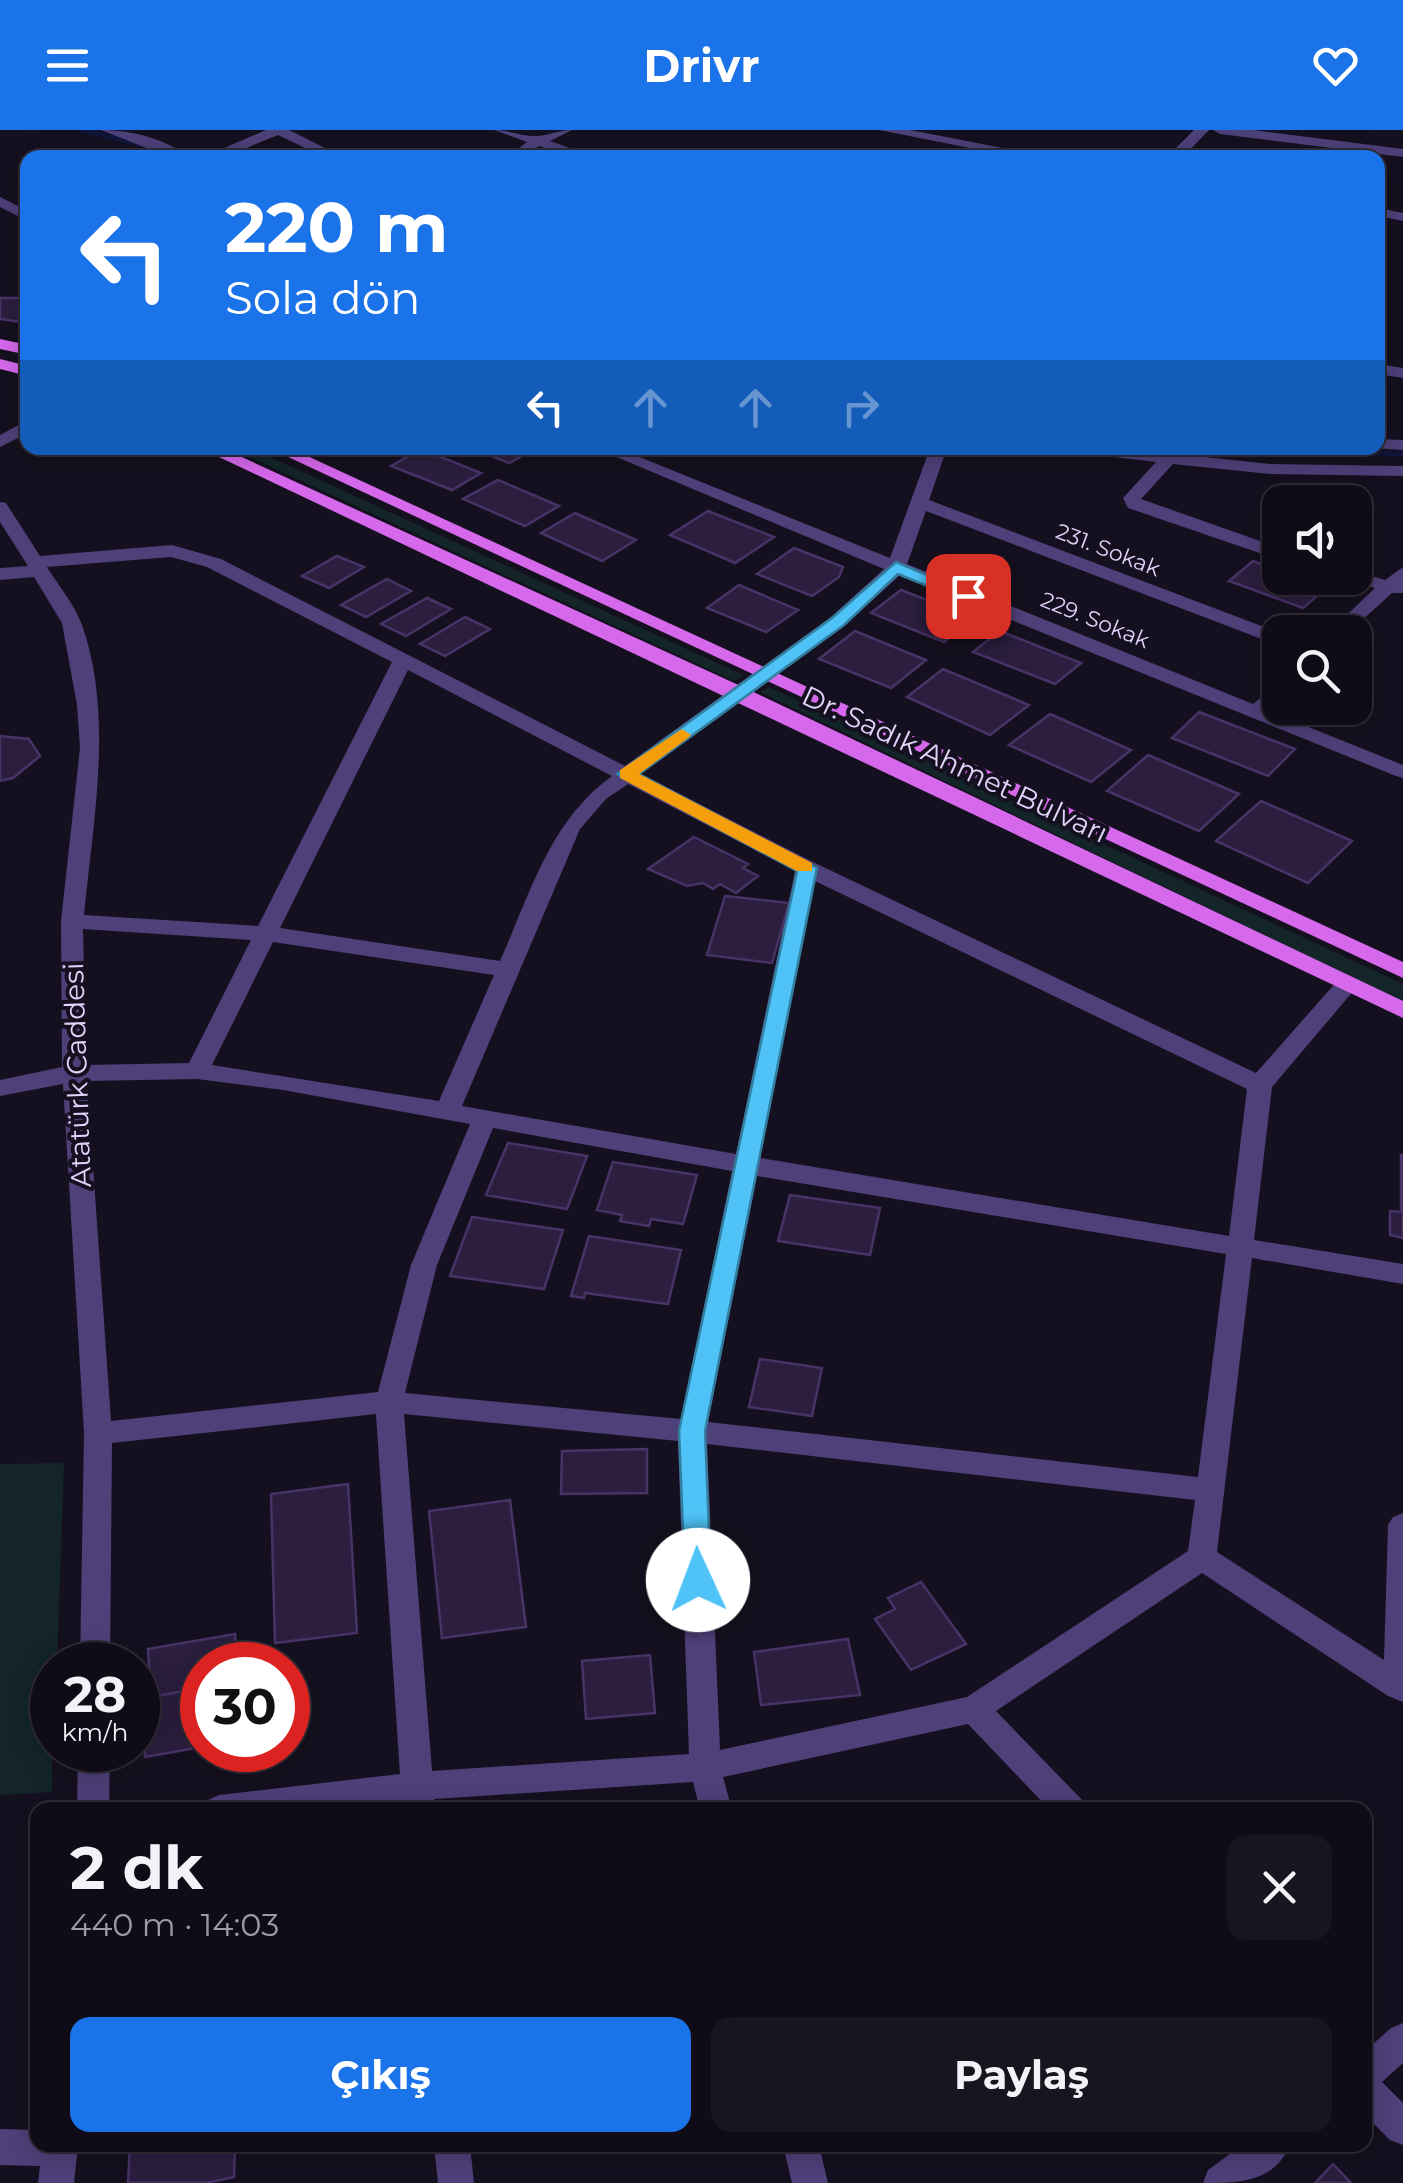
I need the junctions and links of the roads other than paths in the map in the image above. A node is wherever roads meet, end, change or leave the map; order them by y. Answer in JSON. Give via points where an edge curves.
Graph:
{"nodes":[{"id":1,"x":108,"y":130,"type":"edge"},
{"id":2,"x":278,"y":130,"type":"edge"},
{"id":3,"x":501,"y":130,"type":"edge"},
{"id":4,"x":566,"y":130,"type":"edge"},
{"id":5,"x":886,"y":130,"type":"edge"},
{"id":6,"x":1202,"y":130,"type":"edge"},
{"id":7,"x":1220,"y":130,"type":"edge"},
{"id":8,"x":538,"y":141,"type":"junction"},
{"id":9,"x":168,"y":150,"type":"edge"},
{"id":10,"x":228,"y":150,"type":"edge"},
{"id":11,"x":321,"y":150,"type":"edge"},
{"id":12,"x":525,"y":150,"type":"edge"},
{"id":13,"x":566,"y":150,"type":"edge"},
{"id":14,"x":1001,"y":150,"type":"edge"},
{"id":15,"x":1182,"y":150,"type":"edge"},
{"id":16,"x":1379,"y":150,"type":"edge"},
{"id":17,"x":224,"y":455,"type":"edge"},
{"id":18,"x":293,"y":455,"type":"edge"},
{"id":19,"x":620,"y":455,"type":"edge"},
{"id":20,"x":937,"y":455,"type":"edge"},
{"id":21,"x":1150,"y":455,"type":"edge"},
{"id":22,"x":1170,"y":457,"type":"junction"},
{"id":23,"x":1403,"y":471,"type":"edge"},
{"id":24,"x":919,"y":502,"type":"junction"},
{"id":25,"x":0,"y":507,"type":"edge"},
{"id":26,"x":1262,"y":548,"type":"edge"},
{"id":27,"x":40,"y":566,"type":"junction"},
{"id":28,"x":896,"y":568,"type":"junction"},
{"id":29,"x":1403,"y":573,"type":"edge"},
{"id":30,"x":0,"y":574,"type":"edge"},
{"id":31,"x":1395,"y":588,"type":"edge"},
{"id":32,"x":1360,"y":615,"type":"edge"},
{"id":33,"x":1262,"y":633,"type":"edge"},
{"id":34,"x":402,"y":662,"type":"junction"},
{"id":35,"x":766,"y":674,"type":"junction"},
{"id":36,"x":738,"y":692,"type":"junction"},
{"id":37,"x":1262,"y":706,"type":"edge"},
{"id":38,"x":1256,"y":712,"type":"junction"},
{"id":39,"x":1403,"y":772,"type":"edge"},
{"id":40,"x":626,"y":774,"type":"junction"},
{"id":41,"x":807,"y":868,"type":"junction"},
{"id":42,"x":72,"y":920,"type":"junction"},
{"id":43,"x":266,"y":934,"type":"junction"},
{"id":44,"x":509,"y":970,"type":"junction"},
{"id":45,"x":1403,"y":971,"type":"edge"},
{"id":46,"x":1347,"y":984,"type":"junction"},
{"id":47,"x":1403,"y":1010,"type":"edge"},
{"id":48,"x":197,"y":1071,"type":"junction"},
{"id":49,"x":74,"y":1073,"type":"junction"},
{"id":50,"x":1260,"y":1086,"type":"junction"},
{"id":51,"x":0,"y":1088,"type":"edge"},
{"id":52,"x":446,"y":1110,"type":"junction"},
{"id":53,"x":485,"y":1118,"type":"junction"},
{"id":54,"x":746,"y":1165,"type":"junction"},
{"id":55,"x":1238,"y":1244,"type":"junction"},
{"id":56,"x":1403,"y":1274,"type":"edge"},
{"id":57,"x":389,"y":1402,"type":"junction"},
{"id":58,"x":692,"y":1431,"type":"junction"},
{"id":59,"x":98,"y":1433,"type":"junction"},
{"id":60,"x":1209,"y":1490,"type":"junction"},
{"id":61,"x":1403,"y":1525,"type":"edge"},
{"id":62,"x":1202,"y":1557,"type":"junction"},
{"id":63,"x":95,"y":1642,"type":"edge"},
{"id":64,"x":1401,"y":1688,"type":"edge"},
{"id":65,"x":974,"y":1710,"type":"junction"},
{"id":66,"x":705,"y":1767,"type":"junction"},
{"id":67,"x":94,"y":1772,"type":"edge"},
{"id":68,"x":417,"y":1798,"type":"edge"},
{"id":69,"x":93,"y":1802,"type":"edge"},
{"id":70,"x":351,"y":1802,"type":"edge"},
{"id":71,"x":714,"y":1802,"type":"edge"},
{"id":72,"x":1063,"y":1802,"type":"edge"},
{"id":73,"x":1403,"y":2040,"type":"edge"},
{"id":74,"x":1372,"y":2068,"type":"edge"},
{"id":75,"x":1372,"y":2098,"type":"edge"},
{"id":76,"x":1403,"y":2128,"type":"edge"},
{"id":77,"x":0,"y":2147,"type":"edge"},
{"id":78,"x":453,"y":2152,"type":"edge"},
{"id":79,"x":802,"y":2152,"type":"edge"},
{"id":80,"x":1263,"y":2152,"type":"edge"},
{"id":81,"x":59,"y":2159,"type":"edge"},
{"id":82,"x":456,"y":2183,"type":"edge"},
{"id":83,"x":810,"y":2183,"type":"edge"},
{"id":84,"x":1221,"y":2183,"type":"edge"}],
"edges":[{"from":1,"to":9,"type":"street"},
{"from":2,"to":10,"type":"street"},
{"from":2,"to":11,"type":"street"},
{"from":3,"to":8,"type":"street"},
{"from":4,"to":8,"type":"street"},
{"from":5,"to":14,"type":"street"},
{"from":6,"to":15,"type":"street"},
{"from":7,"to":16,"type":"street"},
{"from":8,"to":12,"type":"street"},
{"from":8,"to":13,"type":"street"},
{"from":17,"to":36,"type":"main road","name":"Dr. Sadık Ahmet Bulvarı"},
{"from":18,"to":35,"type":"main road","name":"Dr. Sadık Ahmet Bulvarı"},
{"from":19,"to":28,"type":"street","name":"229. Sokak"},
{"from":20,"to":24,"type":"street"},
{"from":21,"to":22,"type":"street"},
{"from":22,"to":23,"type":"street","via":[[1270,469]]},
{"from":22,"to":26,"type":"street","via":[[1132,498],[1134,504]]},
{"from":24,"to":28,"type":"street"},
{"from":24,"to":33,"type":"street","name":"231. Sokak"},
{"from":25,"to":27,"type":"street","name":"Atatürk Caddesi"},
{"from":27,"to":30,"type":"street"},
{"from":27,"to":34,"type":"street","via":[[172,550],[192,554]]},
{"from":27,"to":42,"type":"street","name":"Atatürk Caddesi","via":[[72,623],[87,705],[90,748]]},
{"from":28,"to":35,"type":"street"},
{"from":28,"to":38,"type":"street","name":"229. Sokak"},
{"from":29,"to":31,"type":"street"},
{"from":31,"to":32,"type":"street"},
{"from":34,"to":40,"type":"street"},
{"from":34,"to":43,"type":"street"},
{"from":35,"to":36,"type":"street"},
{"from":35,"to":45,"type":"main road","name":"Dr. Sadık Ahmet Bulvarı"},
{"from":36,"to":40,"type":"street"},
{"from":36,"to":46,"type":"main road","name":"Dr. Sadık Ahmet Bulvarı"},
{"from":37,"to":38,"type":"street"},
{"from":38,"to":39,"type":"street","name":"229. Sokak"},
{"from":40,"to":41,"type":"street"},
{"from":40,"to":44,"type":"street","via":[[570,827]]},
{"from":41,"to":50,"type":"street"},
{"from":41,"to":54,"type":"street"},
{"from":42,"to":43,"type":"street"},
{"from":42,"to":49,"type":"street","name":"Atatürk Caddesi"},
{"from":43,"to":44,"type":"street"},
{"from":43,"to":48,"type":"street"},
{"from":44,"to":52,"type":"street"},
{"from":46,"to":47,"type":"main road","name":"Dr. Sadık Ahmet Bulvarı"},
{"from":46,"to":50,"type":"street"},
{"from":48,"to":49,"type":"street"},
{"from":48,"to":52,"type":"street"},
{"from":49,"to":51,"type":"street"},
{"from":49,"to":59,"type":"street","name":"Atatürk Caddesi"},
{"from":50,"to":55,"type":"street"},
{"from":52,"to":53,"type":"street"},
{"from":53,"to":54,"type":"street"},
{"from":53,"to":57,"type":"street","via":[[424,1266]]},
{"from":54,"to":55,"type":"street"},
{"from":54,"to":58,"type":"street"},
{"from":55,"to":56,"type":"street"},
{"from":55,"to":60,"type":"street"},
{"from":57,"to":58,"type":"street"},
{"from":57,"to":59,"type":"street"},
{"from":57,"to":68,"type":"street"},
{"from":58,"to":60,"type":"street"},
{"from":58,"to":66,"type":"street"},
{"from":59,"to":63,"type":"street","name":"Atatürk Caddesi"},
{"from":60,"to":62,"type":"street"},
{"from":61,"to":64,"type":"street"},
{"from":62,"to":64,"type":"street"},
{"from":62,"to":65,"type":"street"},
{"from":65,"to":66,"type":"street"},
{"from":65,"to":72,"type":"street"},
{"from":66,"to":68,"type":"street"},
{"from":66,"to":71,"type":"street"},
{"from":67,"to":69,"type":"street"},
{"from":68,"to":70,"type":"street"},
{"from":73,"to":74,"type":"street"},
{"from":75,"to":76,"type":"street"},
{"from":77,"to":81,"type":"street"},
{"from":78,"to":82,"type":"street"},
{"from":79,"to":83,"type":"street"},
{"from":80,"to":84,"type":"street"}]}
